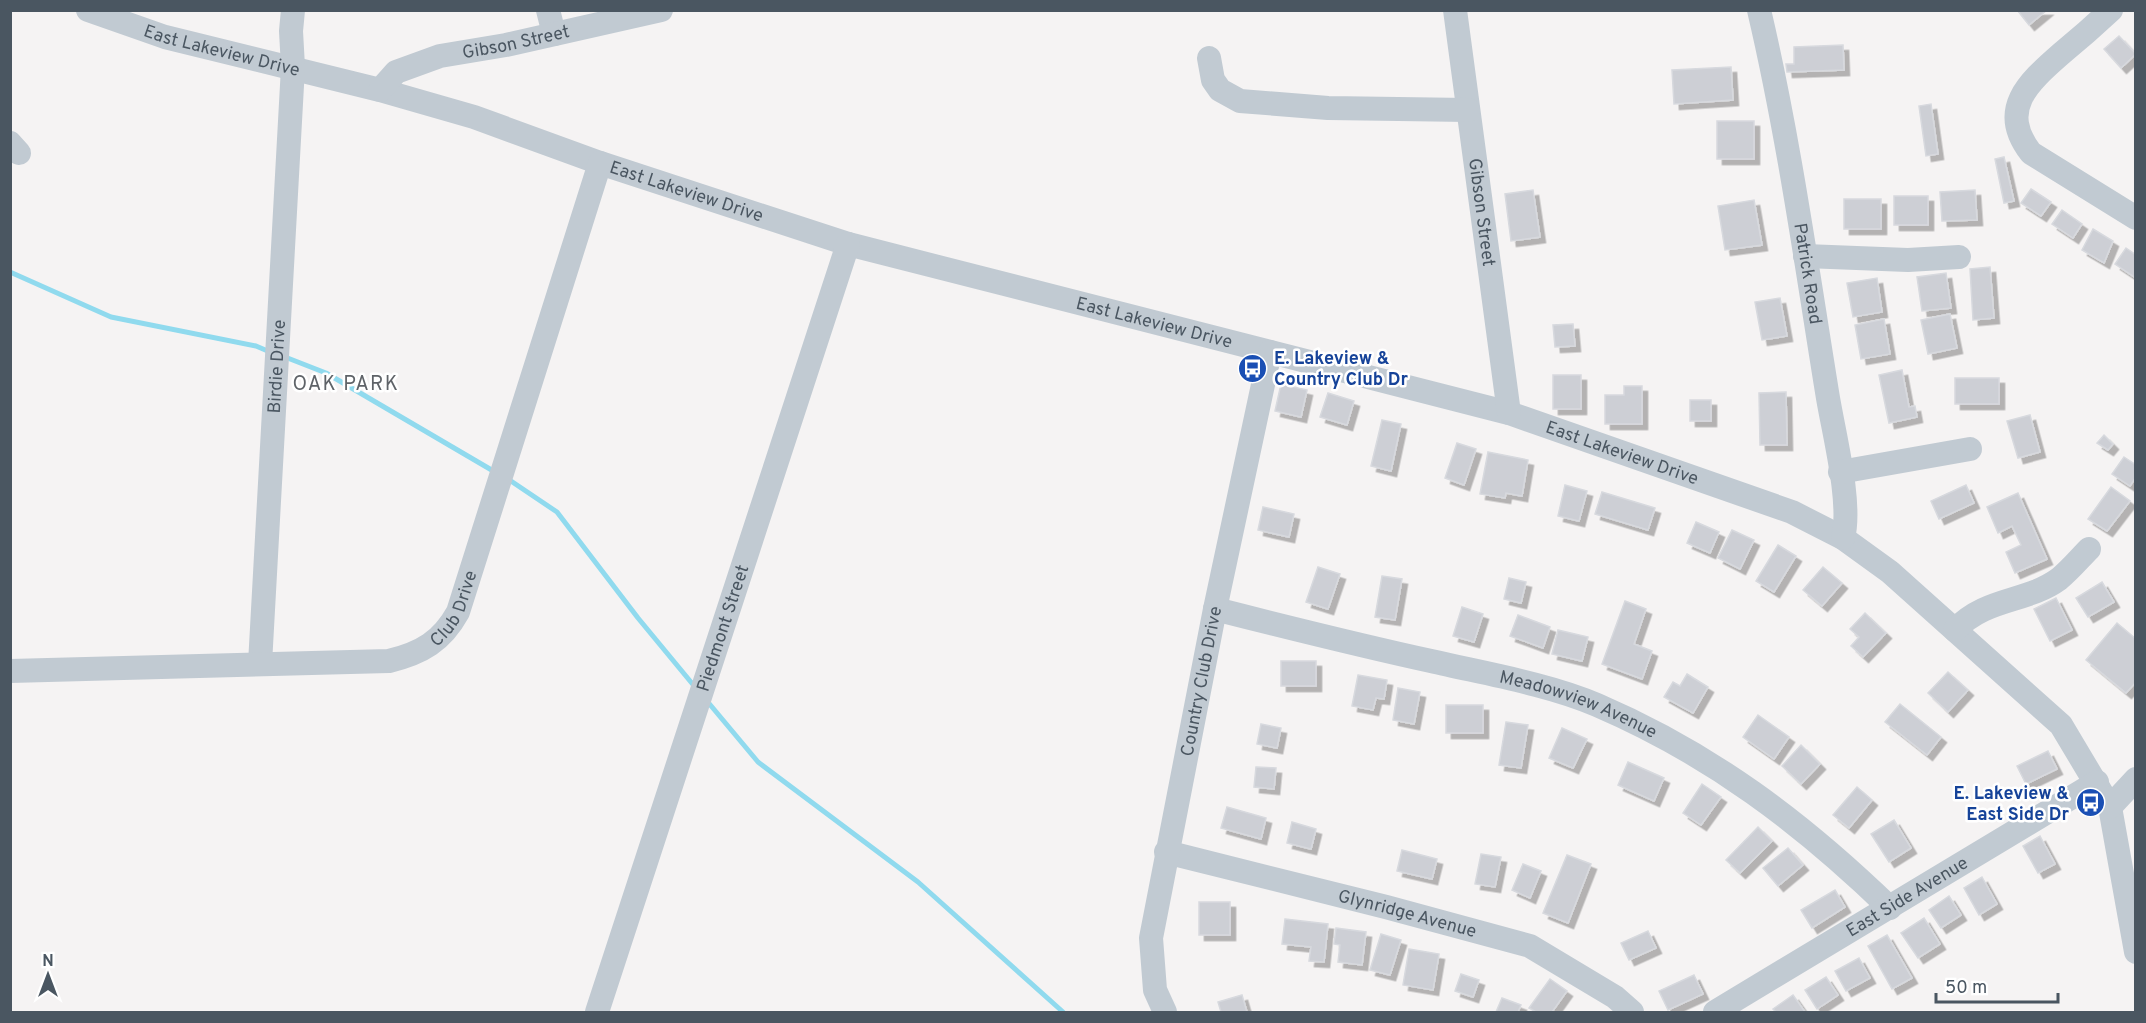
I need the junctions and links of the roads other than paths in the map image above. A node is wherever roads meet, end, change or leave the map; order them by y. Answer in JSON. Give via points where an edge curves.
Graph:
{"nodes":[{"id":1,"x":88,"y":10,"type":"edge"},
{"id":2,"x":293,"y":10,"type":"edge"},
{"id":3,"x":548,"y":10,"type":"edge"},
{"id":4,"x":661,"y":10,"type":"edge"},
{"id":5,"x":1455,"y":10,"type":"edge"},
{"id":6,"x":1759,"y":10,"type":"edge"},
{"id":7,"x":2111,"y":10,"type":"edge"},
{"id":8,"x":554,"y":34,"type":"junction"},
{"id":9,"x":1209,"y":58,"type":"dead end"},
{"id":10,"x":293,"y":67,"type":"junction"},
{"id":11,"x":380,"y":90,"type":"junction"},
{"id":12,"x":1468,"y":110,"type":"junction"},
{"id":13,"x":600,"y":163,"type":"junction"},
{"id":14,"x":2136,"y":218,"type":"edge"},
{"id":15,"x":848,"y":244,"type":"junction"},
{"id":16,"x":1805,"y":256,"type":"junction"},
{"id":17,"x":1959,"y":257,"type":"dead end"},
{"id":18,"x":1270,"y":352,"type":"junction"},
{"id":19,"x":1509,"y":413,"type":"junction"},
{"id":20,"x":1970,"y":449,"type":"dead end"},
{"id":21,"x":1840,"y":472,"type":"junction"},
{"id":22,"x":1843,"y":538,"type":"junction"},
{"id":23,"x":2090,"y":549,"type":"dead end"},
{"id":24,"x":1215,"y":609,"type":"junction"},
{"id":25,"x":1955,"y":630,"type":"junction"},
{"id":26,"x":260,"y":664,"type":"junction"},
{"id":27,"x":10,"y":672,"type":"edge"},
{"id":28,"x":2136,"y":779,"type":"edge"},
{"id":29,"x":2097,"y":782,"type":"junction"},
{"id":30,"x":2110,"y":807,"type":"junction"},
{"id":31,"x":1166,"y":852,"type":"junction"},
{"id":32,"x":1890,"y":908,"type":"junction"},
{"id":33,"x":2136,"y":952,"type":"edge"},
{"id":34,"x":597,"y":1012,"type":"edge"},
{"id":35,"x":1165,"y":1012,"type":"edge"},
{"id":36,"x":1632,"y":1012,"type":"edge"},
{"id":37,"x":1715,"y":1012,"type":"edge"}],
"edges":[{"from":1,"to":10,"type":"street","name":"East Lakeview Drive","via":[[165,37]]},
{"from":2,"to":10,"type":"street","name":"Birdie Drive"},
{"from":3,"to":8,"type":"street"},
{"from":4,"to":8,"type":"street","name":"Gibson Street"},
{"from":5,"to":12,"type":"street","name":"Gibson Street"},
{"from":6,"to":16,"type":"street","name":"Patrick Road"},
{"from":7,"to":14,"type":"street","via":[[2035,77],[2021,95],[2016,116],[2021,140],[2031,153]]},
{"from":8,"to":11,"type":"street","name":"Gibson Street","via":[[410,65],[396,72]]},
{"from":9,"to":12,"type":"street","via":[[1213,80],[1220,90],[1240,101],[1328,108]]},
{"from":10,"to":11,"type":"street","name":"East Lakeview Drive"},
{"from":10,"to":26,"type":"street","name":"Birdie Drive"},
{"from":11,"to":13,"type":"street","name":"East Lakeview Drive","via":[[474,117]]},
{"from":12,"to":19,"type":"street","name":"Gibson Street"},
{"from":13,"to":15,"type":"street","name":"East Lakeview Drive"},
{"from":13,"to":26,"type":"street","name":"Club Drive","via":[[458,612],[447,631],[413,655],[389,661]]},
{"from":15,"to":18,"type":"street","name":"East Lakeview Drive"},
{"from":15,"to":34,"type":"street","name":"Piedmont Street"},
{"from":16,"to":17,"type":"street","via":[[1908,261]]},
{"from":16,"to":21,"type":"street","name":"Patrick Road"},
{"from":18,"to":19,"type":"street","name":"East Lakeview Drive"},
{"from":18,"to":24,"type":"street","name":"Country Club Drive"},
{"from":19,"to":22,"type":"street","name":"East Lakeview Drive","via":[[1792,512]]},
{"from":20,"to":21,"type":"street"},
{"from":21,"to":22,"type":"street","name":"Patrick Road","via":[[1846,525]]},
{"from":22,"to":25,"type":"street","name":"East Lakeview Drive","via":[[1890,572]]},
{"from":23,"to":25,"type":"street","via":[[2059,579],[2033,592],[1982,608]]},
{"from":24,"to":31,"type":"street","name":"Country Club Drive"},
{"from":24,"to":32,"type":"street","name":"Meadowview Avenue","via":[[1510,679],[1595,704],[1674,742],[1745,785],[1846,865]]},
{"from":25,"to":29,"type":"street","name":"East Lakeview Drive","via":[[2061,725]]},
{"from":26,"to":27,"type":"street","name":"Club Drive"},
{"from":28,"to":30,"type":"street"},
{"from":29,"to":30,"type":"street","name":"East Lakeview Drive"},
{"from":29,"to":32,"type":"street","name":"East Side Avenue"},
{"from":30,"to":33,"type":"street","name":"East Lakeview Drive"},
{"from":31,"to":35,"type":"street","name":"Country Club Drive","via":[[1151,938],[1155,990]]},
{"from":31,"to":36,"type":"street","name":"Glynridge Avenue","via":[[1530,946],[1615,997]]},
{"from":32,"to":37,"type":"street","name":"East Side Avenue"}]}
